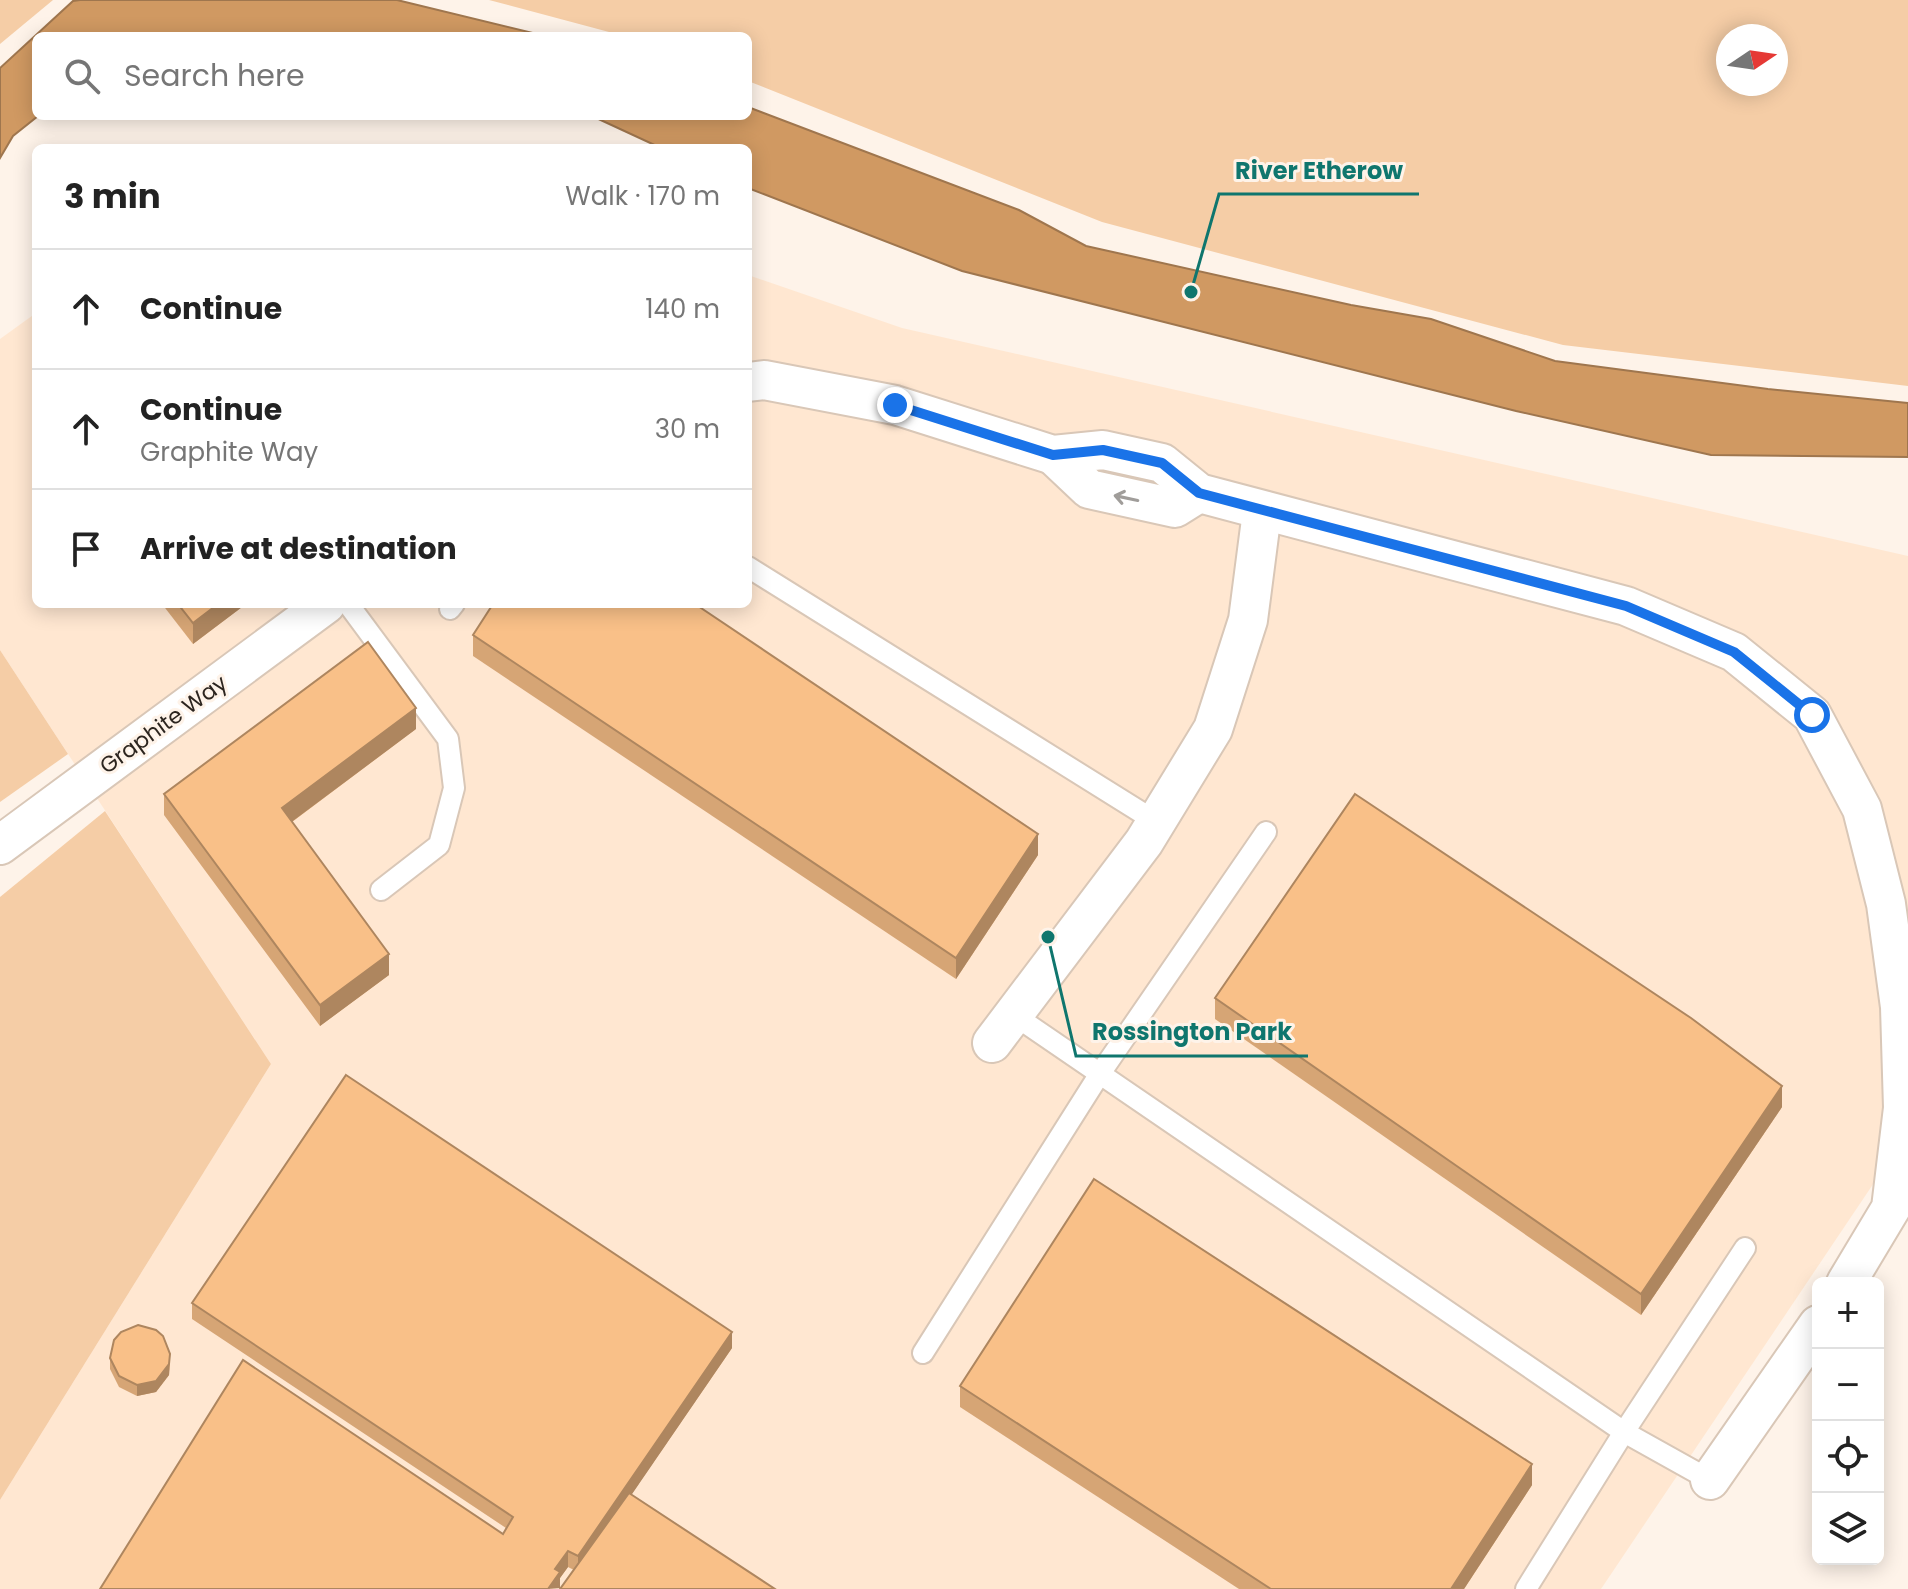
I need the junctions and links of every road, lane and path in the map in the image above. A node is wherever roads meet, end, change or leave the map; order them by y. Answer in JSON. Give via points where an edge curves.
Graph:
{"nodes":[{"id":1,"x":752,"y":382,"type":"edge"},
{"id":2,"x":1262,"y":512,"type":"junction"},
{"id":3,"x":752,"y":569,"type":"edge"},
{"id":4,"x":321,"y":608,"type":"edge"},
{"id":5,"x":351,"y":608,"type":"edge"},
{"id":6,"x":1155,"y":821,"type":"junction"},
{"id":7,"x":1266,"y":832,"type":"dead end"},
{"id":8,"x":0,"y":845,"type":"edge"},
{"id":9,"x":381,"y":890,"type":"dead end"},
{"id":10,"x":1003,"y":1029,"type":"joint"},
{"id":11,"x":1099,"y":1075,"type":"junction"},
{"id":12,"x":1904,"y":1136,"type":"edge"},
{"id":13,"x":1745,"y":1248,"type":"dead end"},
{"id":14,"x":1850,"y":1277,"type":"edge"},
{"id":15,"x":1812,"y":1334,"type":"edge"},
{"id":16,"x":923,"y":1353,"type":"dead end"},
{"id":17,"x":1624,"y":1432,"type":"junction"},
{"id":18,"x":1710,"y":1480,"type":"joint"},
{"id":19,"x":1526,"y":1589,"type":"edge"}],
"edges":[{"from":1,"to":2,"type":"street","via":[[895,405],[1053,455],[1103,450],[1162,463],[1199,493]]},
{"from":2,"to":6,"type":"street","via":[[1248,620],[1213,729]]},
{"from":2,"to":12,"type":"street","via":[[1626,606],[1734,652],[1812,715],[1862,809],[1886,904],[1900,1007]]},
{"from":3,"to":6,"type":"lane"},
{"from":4,"to":8,"type":"street","name":"Graphite Way"},
{"from":5,"to":9,"type":"lane","via":[[448,739],[454,788],[439,845]]},
{"from":6,"to":10,"type":"street"},
{"from":7,"to":11,"type":"lane"},
{"from":10,"to":11,"type":"lane"},
{"from":11,"to":16,"type":"lane"},
{"from":11,"to":17,"type":"lane"},
{"from":12,"to":14,"type":"street","via":[[1891,1208]]},
{"from":13,"to":17,"type":"lane"},
{"from":15,"to":18,"type":"street"},
{"from":17,"to":18,"type":"lane"},
{"from":17,"to":19,"type":"lane"}]}
